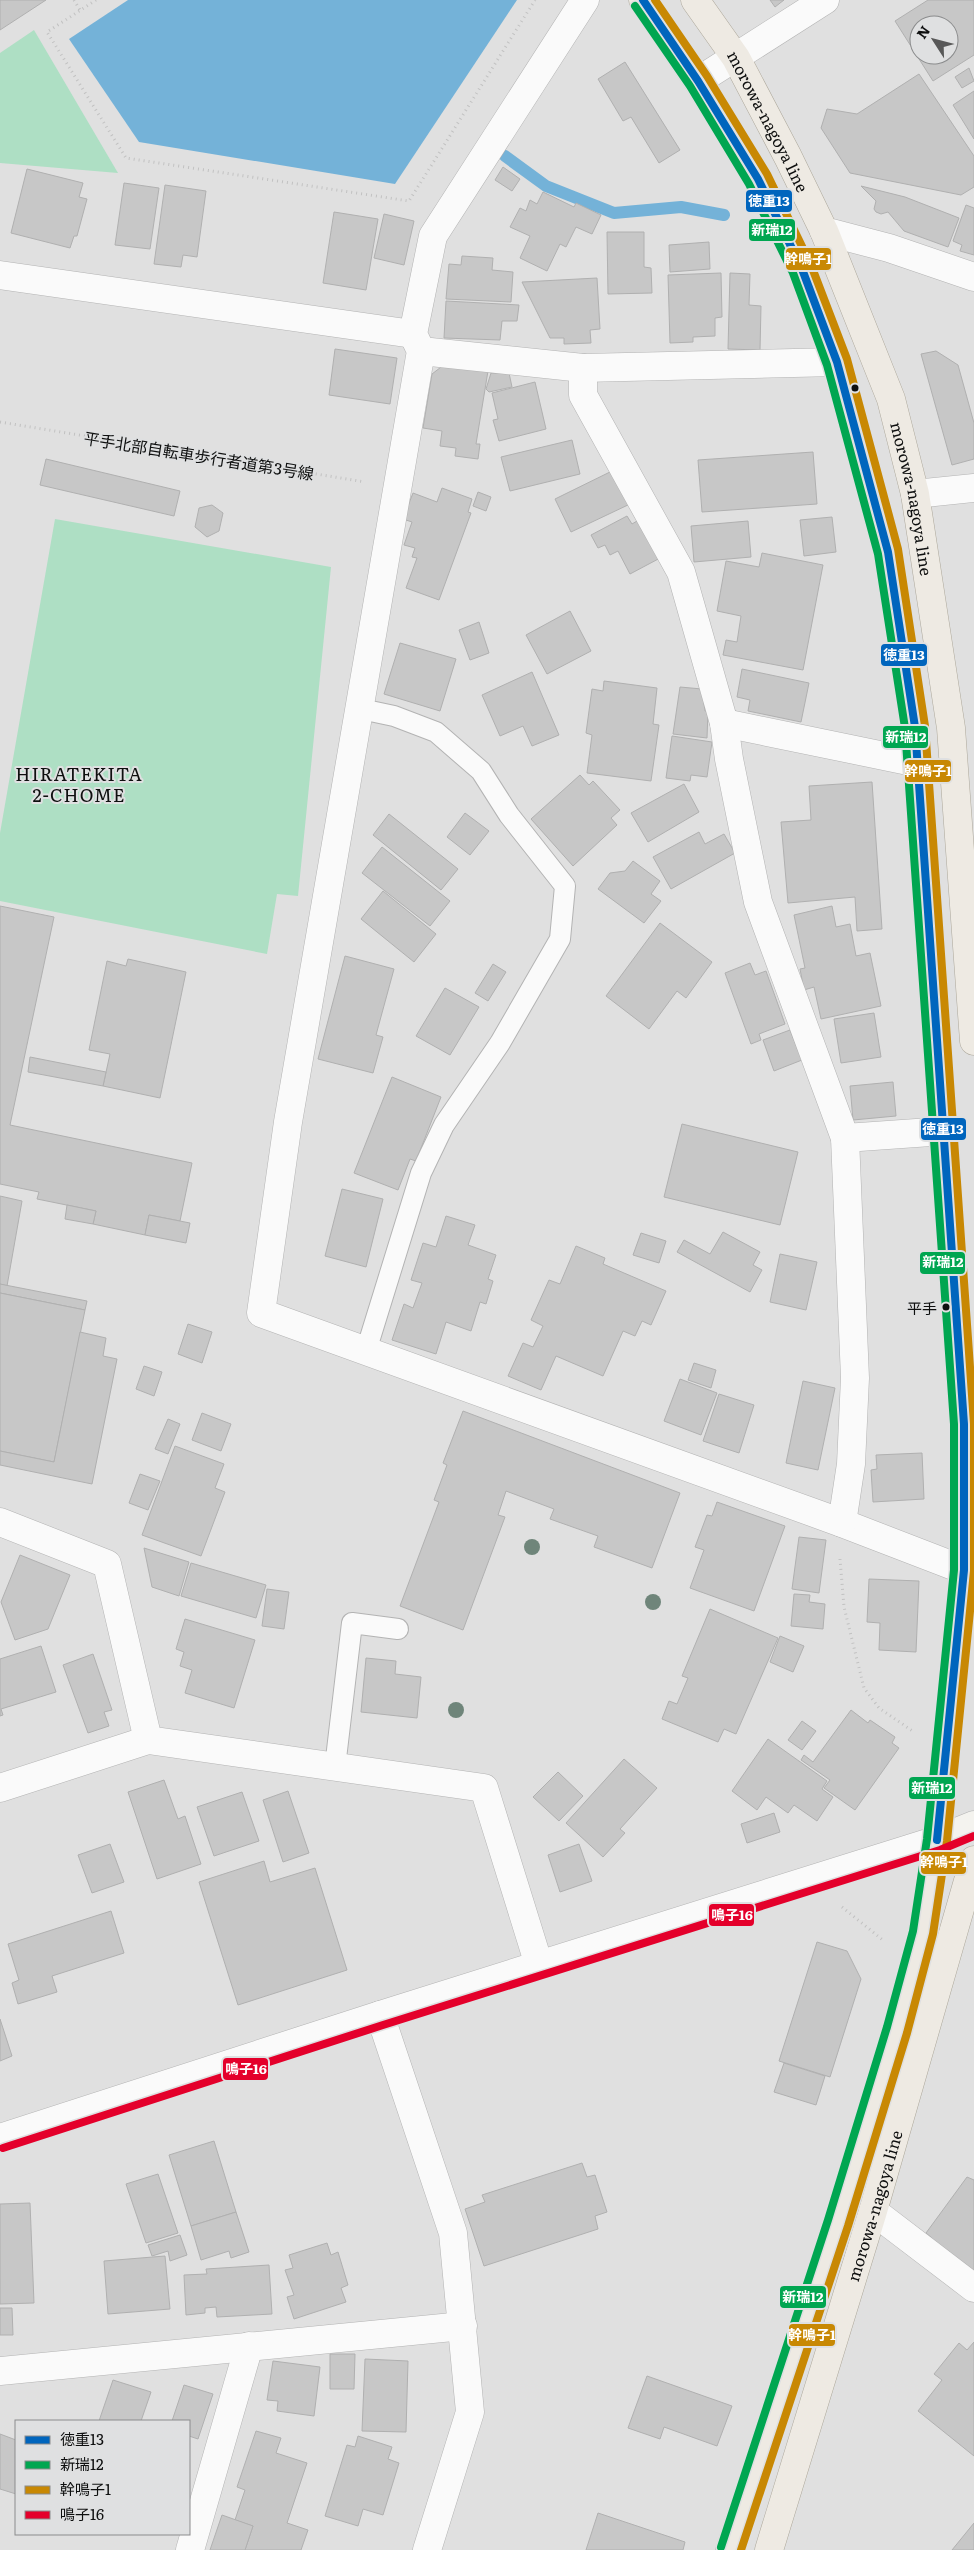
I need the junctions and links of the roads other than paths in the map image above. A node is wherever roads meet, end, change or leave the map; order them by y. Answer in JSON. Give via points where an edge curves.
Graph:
{"nodes":[{"id":1,"x":585,"y":0,"type":"edge"},
{"id":2,"x":643,"y":0,"type":"edge"},
{"id":3,"x":694,"y":0,"type":"edge"},
{"id":4,"x":825,"y":0,"type":"edge"},
{"id":5,"x":736,"y":58,"type":"junction"},
{"id":6,"x":698,"y":81,"type":"junction"},
{"id":7,"x":824,"y":231,"type":"junction"},
{"id":8,"x":0,"y":275,"type":"edge"},
{"id":9,"x":974,"y":277,"type":"edge"},
{"id":10,"x":417,"y":342,"type":"junction"},
{"id":11,"x":837,"y":362,"type":"junction"},
{"id":12,"x":582,"y":368,"type":"junction"},
{"id":13,"x":974,"y":488,"type":"edge"},
{"id":14,"x":915,"y":494,"type":"junction"},
{"id":15,"x":361,"y":709,"type":"junction"},
{"id":16,"x":724,"y":723,"type":"junction"},
{"id":17,"x":918,"y":763,"type":"junction"},
{"id":18,"x":974,"y":1034,"type":"edge"},
{"id":19,"x":945,"y":1131,"type":"junction"},
{"id":20,"x":845,"y":1138,"type":"junction"},
{"id":21,"x":366,"y":1351,"type":"junction"},
{"id":22,"x":0,"y":1522,"type":"edge"},
{"id":23,"x":842,"y":1523,"type":"junction"},
{"id":24,"x":964,"y":1570,"type":"junction"},
{"id":25,"x":398,"y":1629,"type":"dead end"},
{"id":26,"x":148,"y":1740,"type":"junction"},
{"id":27,"x":335,"y":1767,"type":"junction"},
{"id":28,"x":0,"y":1788,"type":"edge"},
{"id":29,"x":974,"y":1825,"type":"edge"},
{"id":30,"x":937,"y":1840,"type":"junction"},
{"id":31,"x":973,"y":1867,"type":"edge"},
{"id":32,"x":539,"y":1965,"type":"junction"},
{"id":33,"x":380,"y":2015,"type":"junction"},
{"id":34,"x":0,"y":2138,"type":"edge"},
{"id":35,"x":873,"y":2211,"type":"junction"},
{"id":36,"x":974,"y":2288,"type":"edge"},
{"id":37,"x":462,"y":2326,"type":"junction"},
{"id":38,"x":249,"y":2346,"type":"junction"},
{"id":39,"x":0,"y":2370,"type":"edge"},
{"id":40,"x":190,"y":2550,"type":"edge"},
{"id":41,"x":427,"y":2550,"type":"edge"},
{"id":42,"x":730,"y":2550,"type":"edge"},
{"id":43,"x":769,"y":2550,"type":"edge"}],
"edges":[{"from":1,"to":10,"type":"street","via":[[433,236]]},
{"from":2,"to":6,"type":"main road","name":"morowa-nagoya line"},
{"from":3,"to":5,"type":"main road","name":"morowa-nagoya line"},
{"from":4,"to":5,"type":"street"},
{"from":5,"to":6,"type":"street"},
{"from":5,"to":7,"type":"main road","name":"morowa-nagoya line"},
{"from":6,"to":11,"type":"main road","name":"morowa-nagoya line","via":[[758,179],[802,270]]},
{"from":7,"to":9,"type":"street","via":[[890,248]]},
{"from":7,"to":14,"type":"main road","name":"morowa-nagoya line","via":[[891,399]]},
{"from":8,"to":10,"type":"street"},
{"from":10,"to":12,"type":"street"},
{"from":10,"to":15,"type":"street"},
{"from":11,"to":12,"type":"street"},
{"from":11,"to":17,"type":"main road","name":"morowa-nagoya line","via":[[888,552]]},
{"from":12,"to":16,"type":"street","via":[[583,395],[681,572]]},
{"from":13,"to":14,"type":"street"},
{"from":14,"to":18,"type":"main road","name":"morowa-nagoya line","via":[[951,728]]},
{"from":15,"to":21,"type":"street","via":[[288,1122],[261,1313]]},
{"from":15,"to":21,"type":"lane","via":[[394,716],[436,732],[481,771],[509,815],[565,886],[560,939],[500,1043],[444,1125],[421,1173]]},
{"from":16,"to":17,"type":"street"},
{"from":16,"to":20,"type":"street","via":[[758,902]]},
{"from":17,"to":19,"type":"main road","name":"morowa-nagoya line"},
{"from":19,"to":20,"type":"street"},
{"from":19,"to":24,"type":"main road","name":"morowa-nagoya line","via":[[964,1424]]},
{"from":20,"to":23,"type":"street","via":[[855,1378],[851,1464]]},
{"from":21,"to":23,"type":"street"},
{"from":22,"to":26,"type":"street","via":[[107,1564]]},
{"from":23,"to":24,"type":"street"},
{"from":24,"to":30,"type":"main road","name":"morowa-nagoya line"},
{"from":25,"to":27,"type":"lane","via":[[352,1623]]},
{"from":26,"to":27,"type":"street"},
{"from":26,"to":28,"type":"street"},
{"from":27,"to":32,"type":"street","via":[[484,1788]]},
{"from":29,"to":30,"type":"main road"},
{"from":30,"to":32,"type":"street"},
{"from":30,"to":42,"type":"main road","name":"morowa-nagoya line","via":[[923,1933],[897,2030]]},
{"from":31,"to":35,"type":"main road","name":"morowa-nagoya line"},
{"from":32,"to":33,"type":"street"},
{"from":33,"to":34,"type":"street"},
{"from":33,"to":37,"type":"street","via":[[453,2232]]},
{"from":35,"to":36,"type":"street"},
{"from":35,"to":43,"type":"main road","name":"morowa-nagoya line"},
{"from":37,"to":38,"type":"street"},
{"from":37,"to":41,"type":"street","via":[[470,2412]]},
{"from":38,"to":39,"type":"street"},
{"from":38,"to":40,"type":"street"}]}
